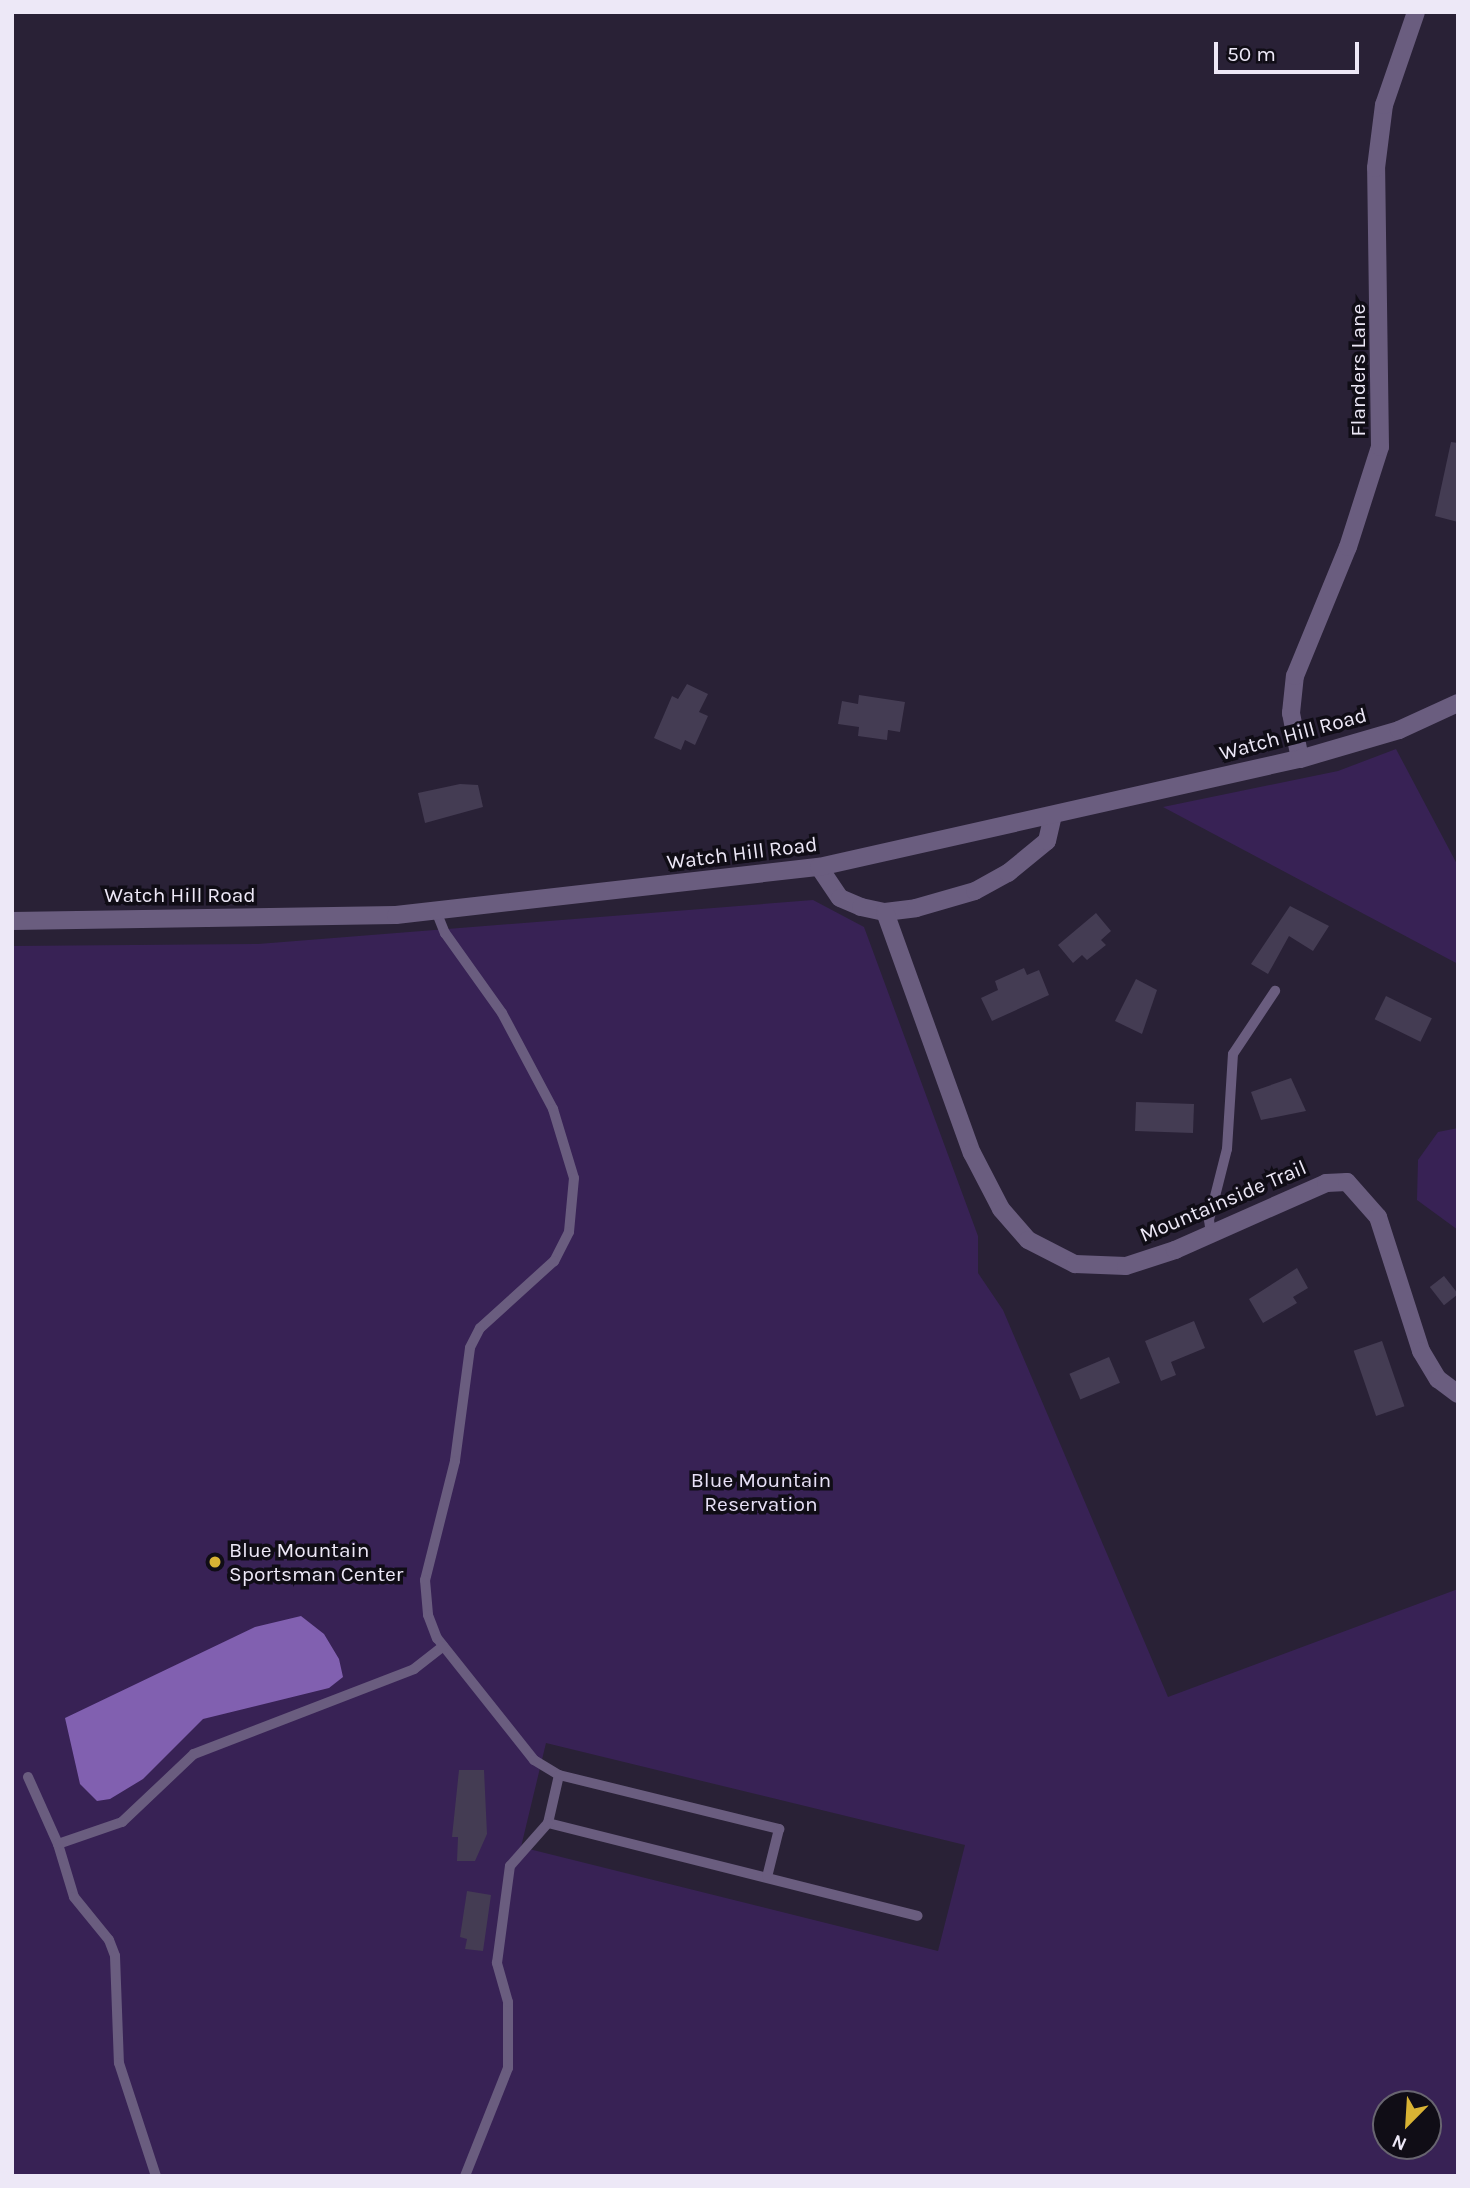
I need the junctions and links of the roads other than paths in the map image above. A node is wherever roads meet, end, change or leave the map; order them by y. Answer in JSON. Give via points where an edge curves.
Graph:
{"nodes":[{"id":1,"x":1416,"y":12,"type":"edge"},
{"id":2,"x":1458,"y":702,"type":"edge"},
{"id":3,"x":1300,"y":759,"type":"junction"},
{"id":4,"x":1053,"y":816,"type":"junction"},
{"id":5,"x":819,"y":867,"type":"junction"},
{"id":6,"x":436,"y":911,"type":"junction"},
{"id":7,"x":885,"y":912,"type":"junction"},
{"id":8,"x":12,"y":921,"type":"edge"},
{"id":9,"x":1275,"y":991,"type":"dead end"},
{"id":10,"x":1211,"y":1234,"type":"junction"},
{"id":11,"x":1458,"y":1394,"type":"edge"},
{"id":12,"x":443,"y":1646,"type":"junction"},
{"id":13,"x":559,"y":1775,"type":"junction"},
{"id":14,"x":27,"y":1777,"type":"dead end"},
{"id":15,"x":548,"y":1823,"type":"junction"},
{"id":16,"x":58,"y":1844,"type":"junction"},
{"id":17,"x":767,"y":1877,"type":"junction"},
{"id":18,"x":917,"y":1916,"type":"dead end"},
{"id":19,"x":156,"y":2176,"type":"edge"},
{"id":20,"x":465,"y":2176,"type":"edge"}],
"edges":[{"from":1,"to":3,"type":"street","name":"Flanders Lane","via":[[1384,105],[1376,168],[1380,447],[1348,547],[1295,676],[1291,713]]},
{"from":2,"to":3,"type":"street","name":"Watch Hill Road","via":[[1399,730]]},
{"from":3,"to":4,"type":"street","name":"Watch Hill Road"},
{"from":4,"to":5,"type":"street","name":"Watch Hill Road"},
{"from":4,"to":7,"type":"street","via":[[1047,841],[1007,873],[944,902]]},
{"from":5,"to":6,"type":"street","name":"Watch Hill Road"},
{"from":5,"to":7,"type":"street","via":[[841,898]]},
{"from":6,"to":8,"type":"street","name":"Watch Hill Road"},
{"from":6,"to":12,"type":"lane","via":[[445,933],[502,1013],[553,1109],[574,1178],[569,1231],[554,1261],[481,1328],[470,1348],[456,1461],[425,1580],[428,1615]]},
{"from":7,"to":10,"type":"street","name":"Mountainside Trail","via":[[972,1153],[1001,1209],[1028,1240],[1075,1264],[1126,1266]]},
{"from":9,"to":10,"type":"lane","via":[[1233,1054],[1227,1149],[1209,1220]]},
{"from":10,"to":11,"type":"street","name":"Mountainside Trail","via":[[1326,1183],[1347,1182],[1378,1217],[1421,1351],[1438,1379]]},
{"from":12,"to":13,"type":"lane","via":[[534,1760]]},
{"from":12,"to":16,"type":"lane","via":[[414,1669],[194,1754],[122,1822]]},
{"from":13,"to":15,"type":"lane"},
{"from":13,"to":17,"type":"lane","via":[[779,1829]]},
{"from":14,"to":16,"type":"lane"},
{"from":15,"to":17,"type":"lane"},
{"from":15,"to":20,"type":"lane","via":[[510,1866],[497,1963],[508,2002],[508,2068]]},
{"from":16,"to":19,"type":"lane","via":[[74,1897],[109,1940],[115,1956],[118,2063]]},
{"from":17,"to":18,"type":"lane"}]}
